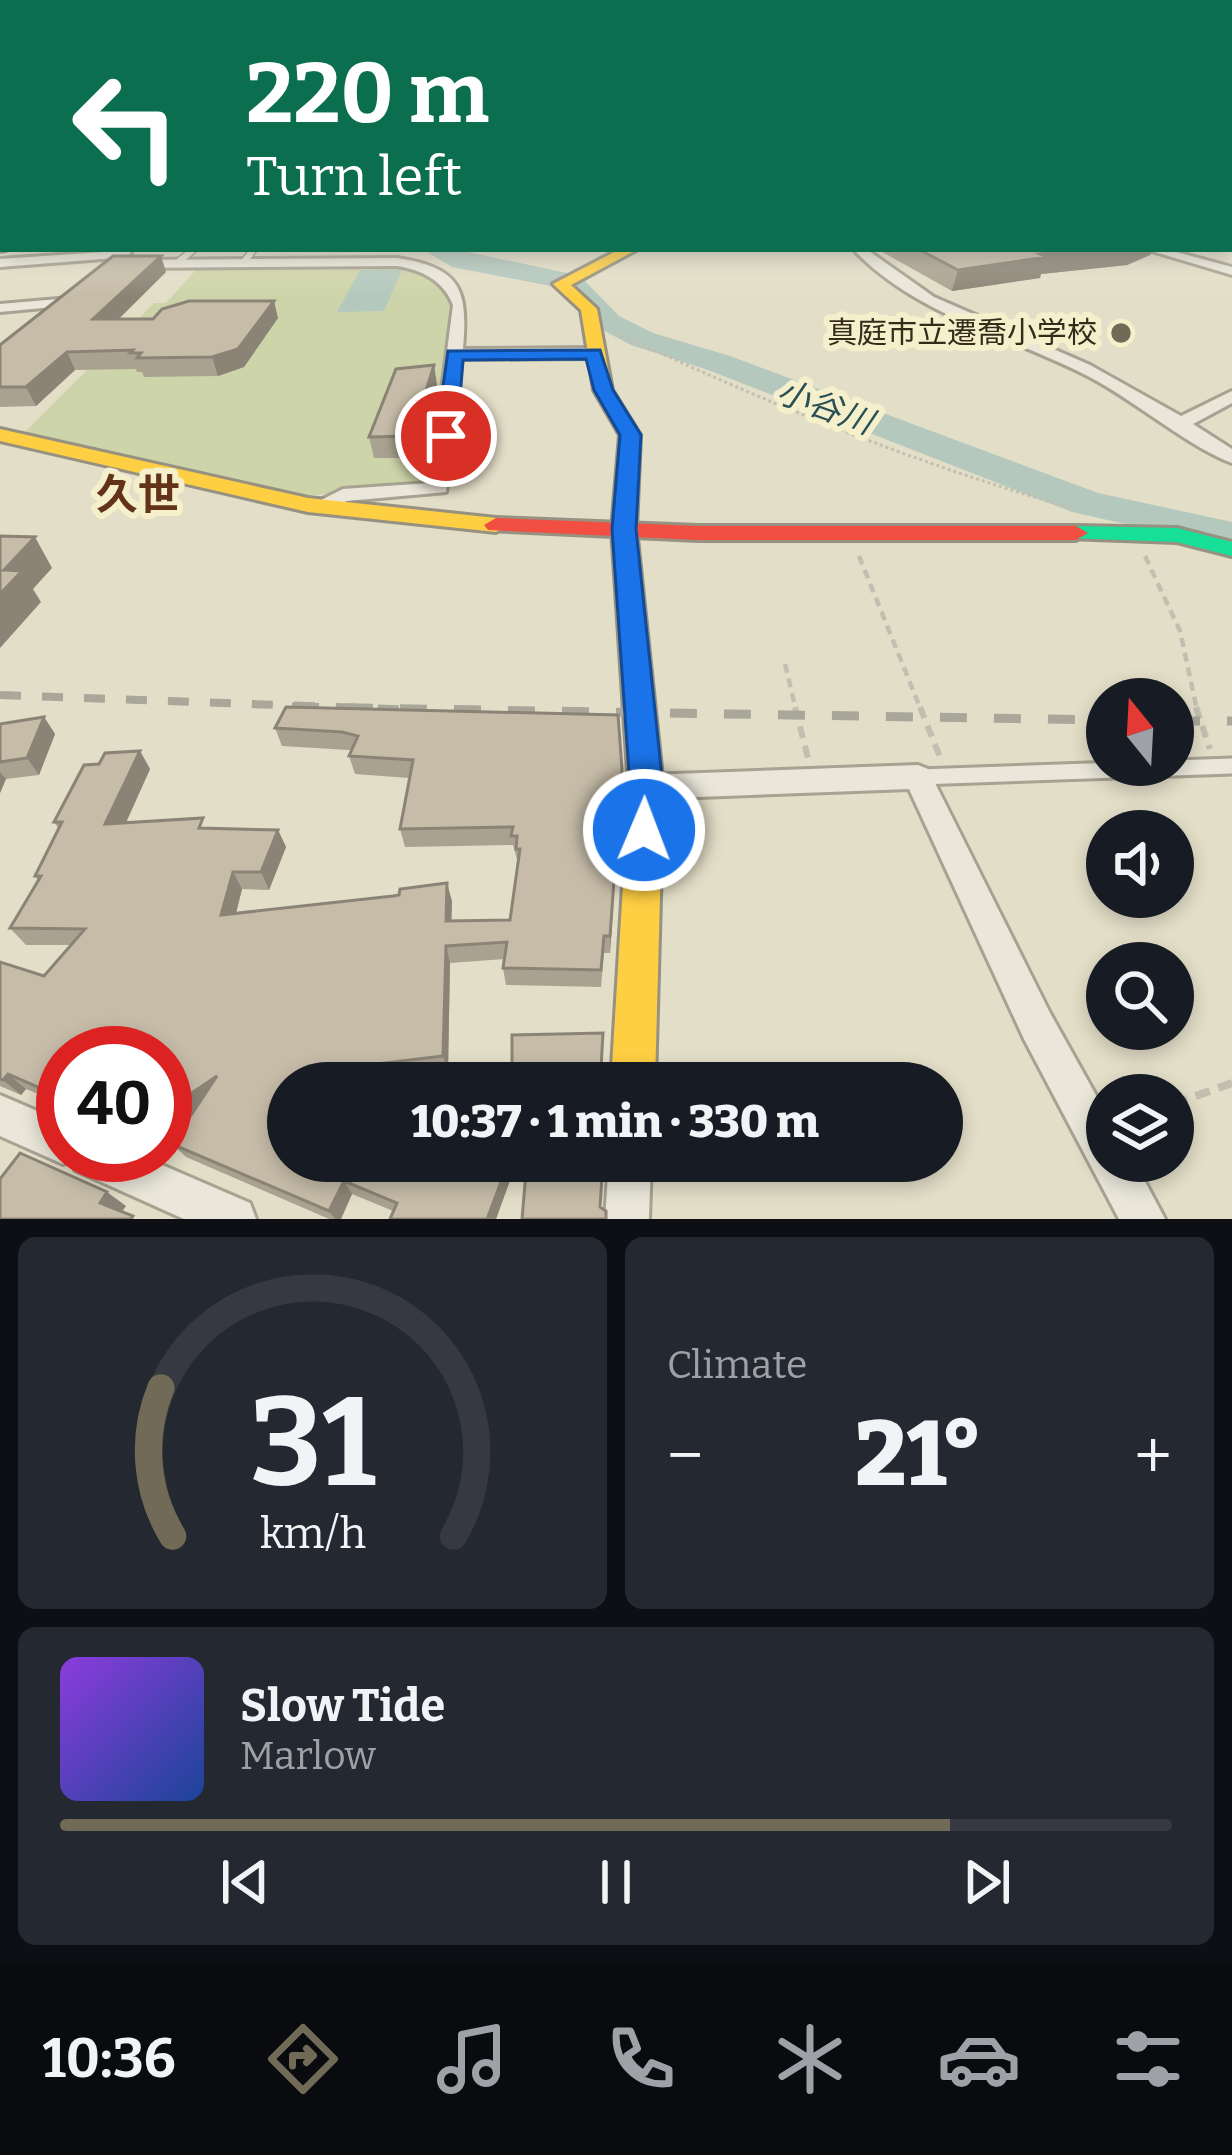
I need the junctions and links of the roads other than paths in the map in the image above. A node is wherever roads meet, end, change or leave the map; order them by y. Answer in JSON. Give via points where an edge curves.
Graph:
{"nodes":[{"id":1,"x":190,"y":252,"type":"edge"},
{"id":2,"x":252,"y":252,"type":"edge"},
{"id":3,"x":626,"y":252,"type":"edge"},
{"id":4,"x":862,"y":252,"type":"edge"},
{"id":5,"x":1163,"y":252,"type":"edge"},
{"id":6,"x":125,"y":255,"type":"edge"},
{"id":7,"x":0,"y":263,"type":"edge"},
{"id":8,"x":177,"y":263,"type":"junction"},
{"id":9,"x":243,"y":263,"type":"junction"},
{"id":10,"x":1232,"y":266,"type":"edge"},
{"id":11,"x":101,"y":277,"type":"edge"},
{"id":12,"x":86,"y":290,"type":"edge"},
{"id":13,"x":70,"y":302,"type":"junction"},
{"id":14,"x":0,"y":308,"type":"edge"},
{"id":15,"x":53,"y":316,"type":"edge"},
{"id":16,"x":594,"y":353,"type":"junction"},
{"id":17,"x":455,"y":354,"type":"junction"},
{"id":18,"x":1232,"y":396,"type":"edge"},
{"id":19,"x":1180,"y":424,"type":"junction"},
{"id":20,"x":0,"y":435,"type":"edge"},
{"id":21,"x":1232,"y":457,"type":"edge"},
{"id":22,"x":323,"y":504,"type":"junction"},
{"id":23,"x":624,"y":529,"type":"junction"},
{"id":24,"x":1232,"y":548,"type":"edge"},
{"id":25,"x":1224,"y":765,"type":"edge"},
{"id":26,"x":933,"y":776,"type":"junction"},
{"id":27,"x":646,"y":787,"type":"junction"},
{"id":28,"x":634,"y":1062,"type":"edge"},
{"id":29,"x":0,"y":1114,"type":"edge"},
{"id":30,"x":1086,"y":1117,"type":"edge"},
{"id":31,"x":36,"y":1131,"type":"edge"},
{"id":32,"x":151,"y":1182,"type":"edge"},
{"id":33,"x":628,"y":1182,"type":"edge"},
{"id":34,"x":1121,"y":1182,"type":"edge"},
{"id":35,"x":234,"y":1219,"type":"edge"},
{"id":36,"x":627,"y":1219,"type":"edge"},
{"id":37,"x":1143,"y":1219,"type":"edge"}],
"edges":[{"from":1,"to":8,"type":"lane"},
{"from":2,"to":9,"type":"lane"},
{"from":3,"to":16,"type":"street","via":[[566,281],[589,309]]},
{"from":4,"to":19,"type":"street","via":[[942,307],[1067,360]]},
{"from":5,"to":10,"type":"street"},
{"from":6,"to":7,"type":"street"},
{"from":6,"to":8,"type":"street"},
{"from":6,"to":11,"type":"street"},
{"from":8,"to":9,"type":"street"},
{"from":9,"to":17,"type":"street","via":[[417,264],[457,295]]},
{"from":12,"to":13,"type":"street"},
{"from":13,"to":14,"type":"street"},
{"from":13,"to":15,"type":"street"},
{"from":16,"to":17,"type":"street"},
{"from":16,"to":23,"type":"street","via":[[603,390],[630,435]]},
{"from":17,"to":22,"type":"street","via":[[440,488],[343,495]]},
{"from":18,"to":19,"type":"street"},
{"from":19,"to":21,"type":"street"},
{"from":20,"to":22,"type":"street"},
{"from":22,"to":23,"type":"street","via":[[409,519]]},
{"from":23,"to":24,"type":"street","via":[[1135,534]]},
{"from":23,"to":27,"type":"street"},
{"from":25,"to":26,"type":"lane"},
{"from":26,"to":27,"type":"street"},
{"from":26,"to":30,"type":"street","via":[[1027,1006]]},
{"from":27,"to":28,"type":"street"},
{"from":29,"to":31,"type":"street"},
{"from":32,"to":35,"type":"street"},
{"from":33,"to":36,"type":"street"},
{"from":34,"to":37,"type":"street"}]}
